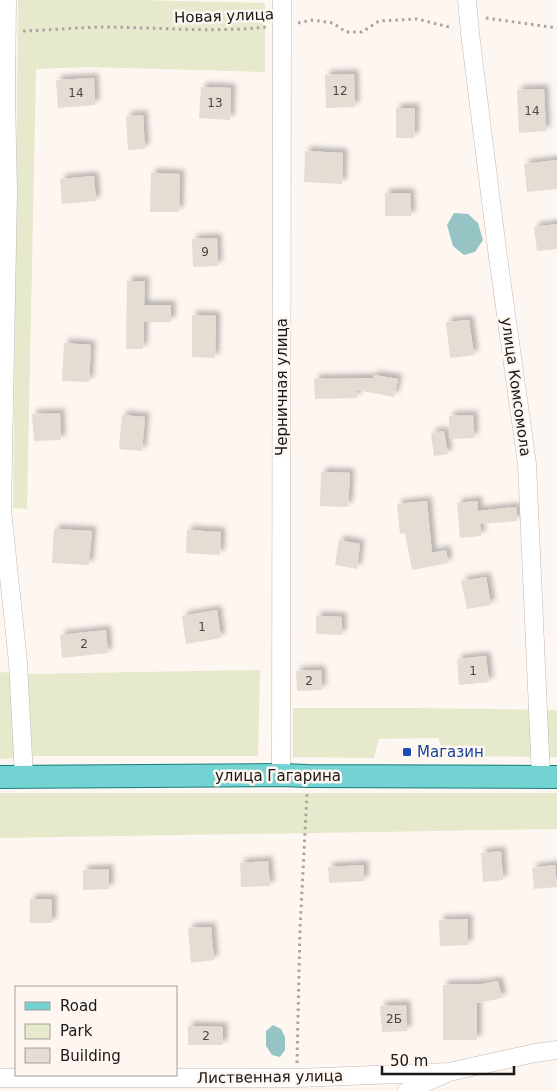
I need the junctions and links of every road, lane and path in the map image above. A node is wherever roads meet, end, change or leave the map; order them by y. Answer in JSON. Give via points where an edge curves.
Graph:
{"nodes":[{"id":1,"x":7,"y":0,"type":"edge"},
{"id":2,"x":282,"y":0,"type":"edge"},
{"id":3,"x":468,"y":8,"type":"edge"},
{"id":4,"x":282,"y":25,"type":"junction"},
{"id":5,"x":557,"y":28,"type":"edge"},
{"id":6,"x":7,"y":32,"type":"junction"},
{"id":7,"x":470,"y":33,"type":"junction"},
{"id":8,"x":281,"y":775,"type":"junction"},
{"id":9,"x":308,"y":776,"type":"junction"},
{"id":10,"x":0,"y":777,"type":"edge"},
{"id":11,"x":24,"y":777,"type":"junction"},
{"id":12,"x":549,"y":777,"type":"edge"},
{"id":13,"x":557,"y":1050,"type":"edge"},
{"id":14,"x":449,"y":1072,"type":"junction"},
{"id":15,"x":0,"y":1078,"type":"edge"},
{"id":16,"x":297,"y":1078,"type":"junction"},
{"id":17,"x":407,"y":1091,"type":"edge"}],
"edges":[{"from":1,"to":6,"type":"street"},
{"from":2,"to":4,"type":"street","name":"Черничная улица"},
{"from":3,"to":5,"type":"path"},
{"from":3,"to":7,"type":"street","name":"улица Комсомола"},
{"from":4,"to":6,"type":"path","name":"Новая улица","via":[[238,30],[100,28]]},
{"from":4,"to":7,"type":"path","name":"Новая улица","via":[[312,20],[333,23],[346,32],[362,32],[379,22],[417,19]]},
{"from":4,"to":8,"type":"street","name":"Черничная улица"},
{"from":6,"to":11,"type":"street","via":[[8,192],[2,510],[18,662]]},
{"from":7,"to":12,"type":"street","name":"улица Комсомола","via":[[527,464]]},
{"from":8,"to":9,"type":"main road","name":"улица Гагарина"},
{"from":8,"to":11,"type":"main road","name":"улица Гагарина"},
{"from":9,"to":12,"type":"main road","name":"улица Гагарина"},
{"from":9,"to":16,"type":"path"},
{"from":10,"to":11,"type":"main road","name":"улица Гагарина"},
{"from":13,"to":14,"type":"street"},
{"from":14,"to":16,"type":"street","name":"Лиственная улица"},
{"from":14,"to":17,"type":"street"},
{"from":15,"to":16,"type":"street","name":"Лиственная улица"}]}
